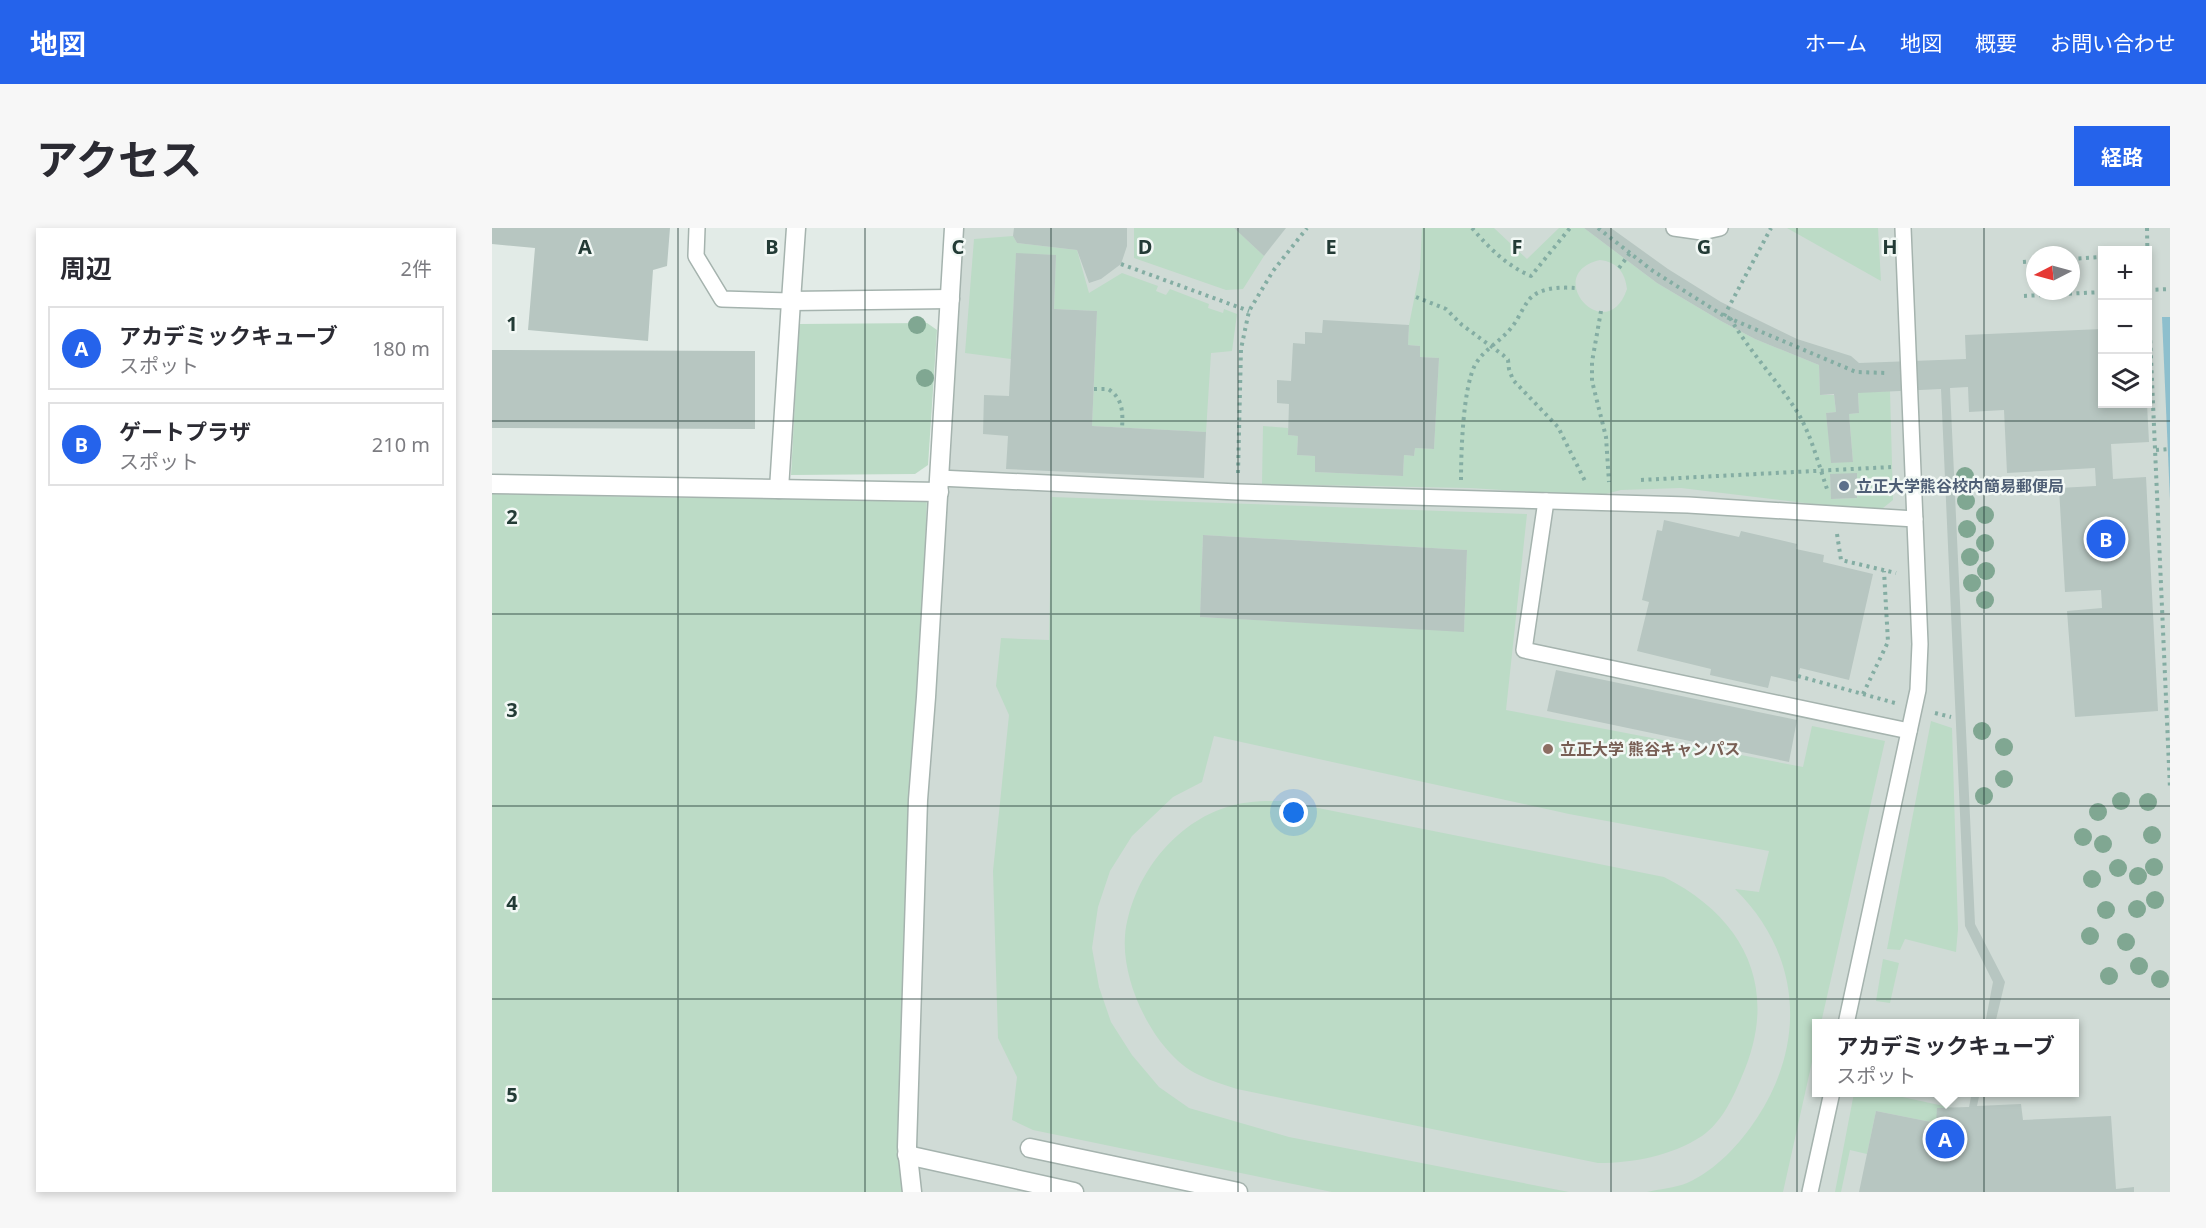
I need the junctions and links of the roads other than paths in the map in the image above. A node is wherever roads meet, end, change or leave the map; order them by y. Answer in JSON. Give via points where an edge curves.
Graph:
{"nodes":[{"id":1,"x":697,"y":228,"type":"edge"},
{"id":2,"x":796,"y":228,"type":"edge"},
{"id":3,"x":954,"y":228,"type":"edge"},
{"id":4,"x":1674,"y":228,"type":"edge"},
{"id":5,"x":1720,"y":228,"type":"edge"},
{"id":6,"x":1904,"y":228,"type":"edge"},
{"id":7,"x":950,"y":299,"type":"junction"},
{"id":8,"x":791,"y":301,"type":"junction"},
{"id":9,"x":492,"y":484,"type":"edge"},
{"id":10,"x":939,"y":485,"type":"junction"},
{"id":11,"x":779,"y":489,"type":"junction"},
{"id":12,"x":1546,"y":501,"type":"junction"},
{"id":13,"x":1916,"y":519,"type":"junction"},
{"id":14,"x":1909,"y":731,"type":"junction"},
{"id":15,"x":1847,"y":1019,"type":"edge"},
{"id":16,"x":1831,"y":1097,"type":"edge"},
{"id":17,"x":1030,"y":1149,"type":"dead end"},
{"id":18,"x":907,"y":1155,"type":"junction"},
{"id":19,"x":1028,"y":1187,"type":"edge"},
{"id":20,"x":912,"y":1192,"type":"edge"},
{"id":21,"x":1074,"y":1192,"type":"edge"},
{"id":22,"x":1238,"y":1192,"type":"edge"},
{"id":23,"x":1810,"y":1192,"type":"edge"}],
"edges":[{"from":1,"to":8,"type":"lane","via":[[696,256],[722,299]]},
{"from":2,"to":8,"type":"street"},
{"from":3,"to":7,"type":"street"},
{"from":4,"to":5,"type":"lane","via":[[1702,232]]},
{"from":6,"to":13,"type":"lane"},
{"from":7,"to":8,"type":"street"},
{"from":7,"to":10,"type":"street"},
{"from":8,"to":11,"type":"street"},
{"from":9,"to":11,"type":"street"},
{"from":10,"to":11,"type":"street"},
{"from":10,"to":12,"type":"lane"},
{"from":10,"to":18,"type":"street","via":[[918,800]]},
{"from":12,"to":13,"type":"lane"},
{"from":12,"to":14,"type":"lane","via":[[1524,650]]},
{"from":13,"to":14,"type":"lane","via":[[1920,644],[1918,690]]},
{"from":14,"to":15,"type":"lane"},
{"from":16,"to":23,"type":"lane"},
{"from":17,"to":22,"type":"street"},
{"from":18,"to":19,"type":"street","via":[[963,1173]]},
{"from":18,"to":20,"type":"street"},
{"from":19,"to":21,"type":"street"}]}
